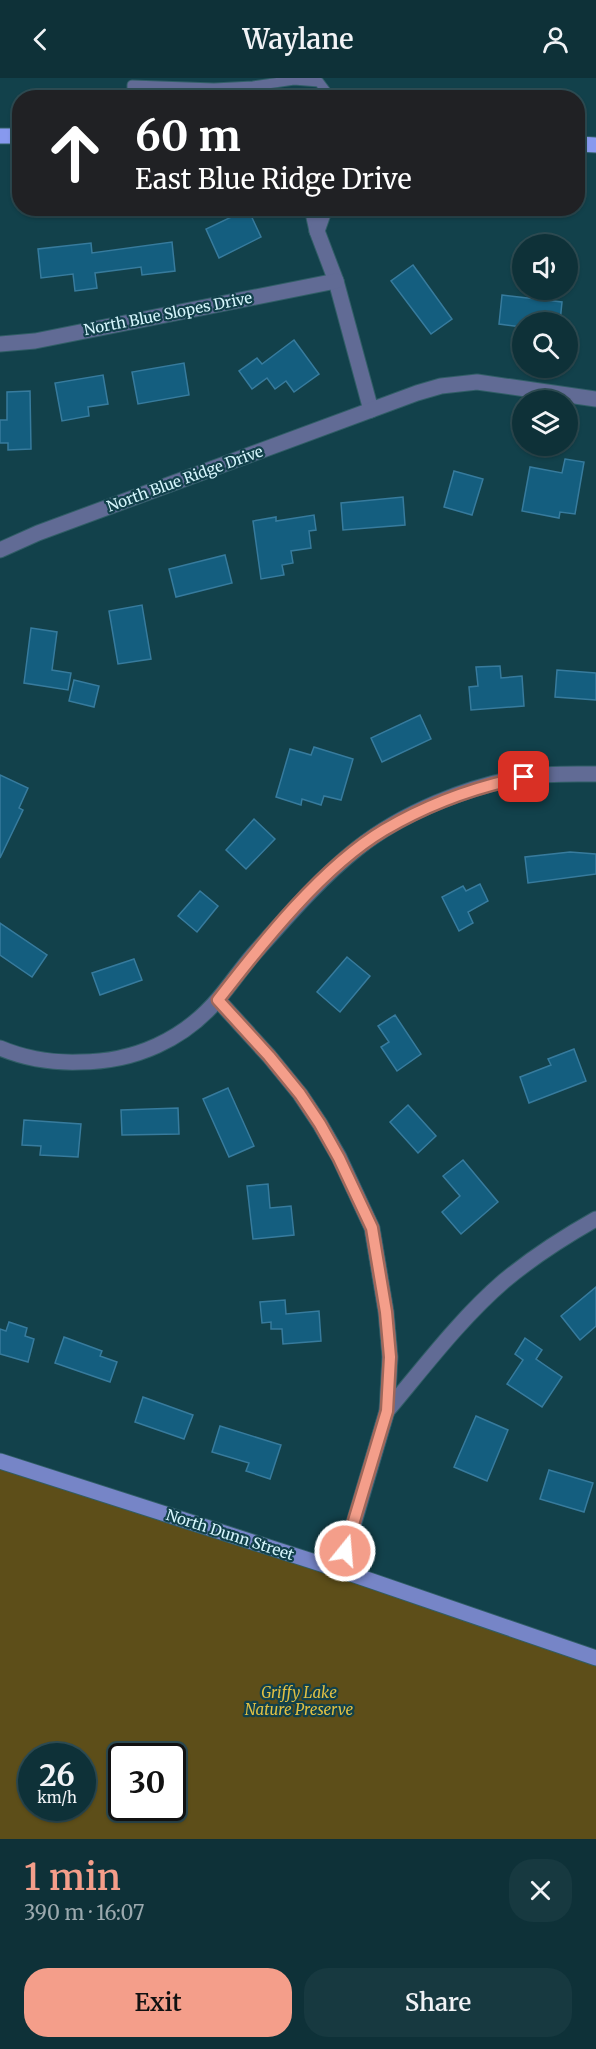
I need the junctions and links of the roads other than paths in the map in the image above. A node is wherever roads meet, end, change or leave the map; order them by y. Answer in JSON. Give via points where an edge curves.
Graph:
{"nodes":[{"id":1,"x":132,"y":90,"type":"edge"},
{"id":2,"x":325,"y":90,"type":"edge"},
{"id":3,"x":314,"y":216,"type":"edge"},
{"id":4,"x":322,"y":216,"type":"edge"},
{"id":5,"x":317,"y":231,"type":"junction"},
{"id":6,"x":336,"y":280,"type":"junction"},
{"id":7,"x":0,"y":344,"type":"edge"},
{"id":8,"x":596,"y":399,"type":"edge"},
{"id":9,"x":371,"y":410,"type":"junction"},
{"id":10,"x":0,"y":550,"type":"edge"},
{"id":11,"x":596,"y":774,"type":"edge"},
{"id":12,"x":218,"y":1000,"type":"junction"},
{"id":13,"x":0,"y":1048,"type":"edge"},
{"id":14,"x":596,"y":1219,"type":"edge"},
{"id":15,"x":387,"y":1411,"type":"junction"},
{"id":16,"x":0,"y":1461,"type":"edge"},
{"id":17,"x":340,"y":1570,"type":"junction"},
{"id":18,"x":596,"y":1658,"type":"edge"}],
"edges":[{"from":1,"to":2,"type":"lane","via":[[132,85],[214,88],[294,80],[319,82]]},
{"from":3,"to":5,"type":"street"},
{"from":4,"to":5,"type":"street"},
{"from":5,"to":6,"type":"street"},
{"from":6,"to":7,"type":"street","name":"North Blue Slopes Drive","via":[[35,341]]},
{"from":6,"to":9,"type":"street"},
{"from":8,"to":9,"type":"street","name":"North Blue Ridge Drive","via":[[492,383],[462,383],[417,393]]},
{"from":9,"to":10,"type":"street","name":"North Blue Ridge Drive"},
{"from":11,"to":12,"type":"street","via":[[524,777],[491,784],[452,796],[384,830],[324,879],[251,957]]},
{"from":12,"to":13,"type":"street","via":[[162,1045],[115,1060],[63,1063],[37,1060]]},
{"from":12,"to":15,"type":"street","via":[[300,1094],[339,1158],[372,1228],[390,1357]]},
{"from":14,"to":15,"type":"street","via":[[566,1235],[504,1281],[471,1312]]},
{"from":15,"to":17,"type":"street"},
{"from":16,"to":17,"type":"street","name":"North Dunn Street"},
{"from":17,"to":18,"type":"street","name":"North Dunn Street"}]}
